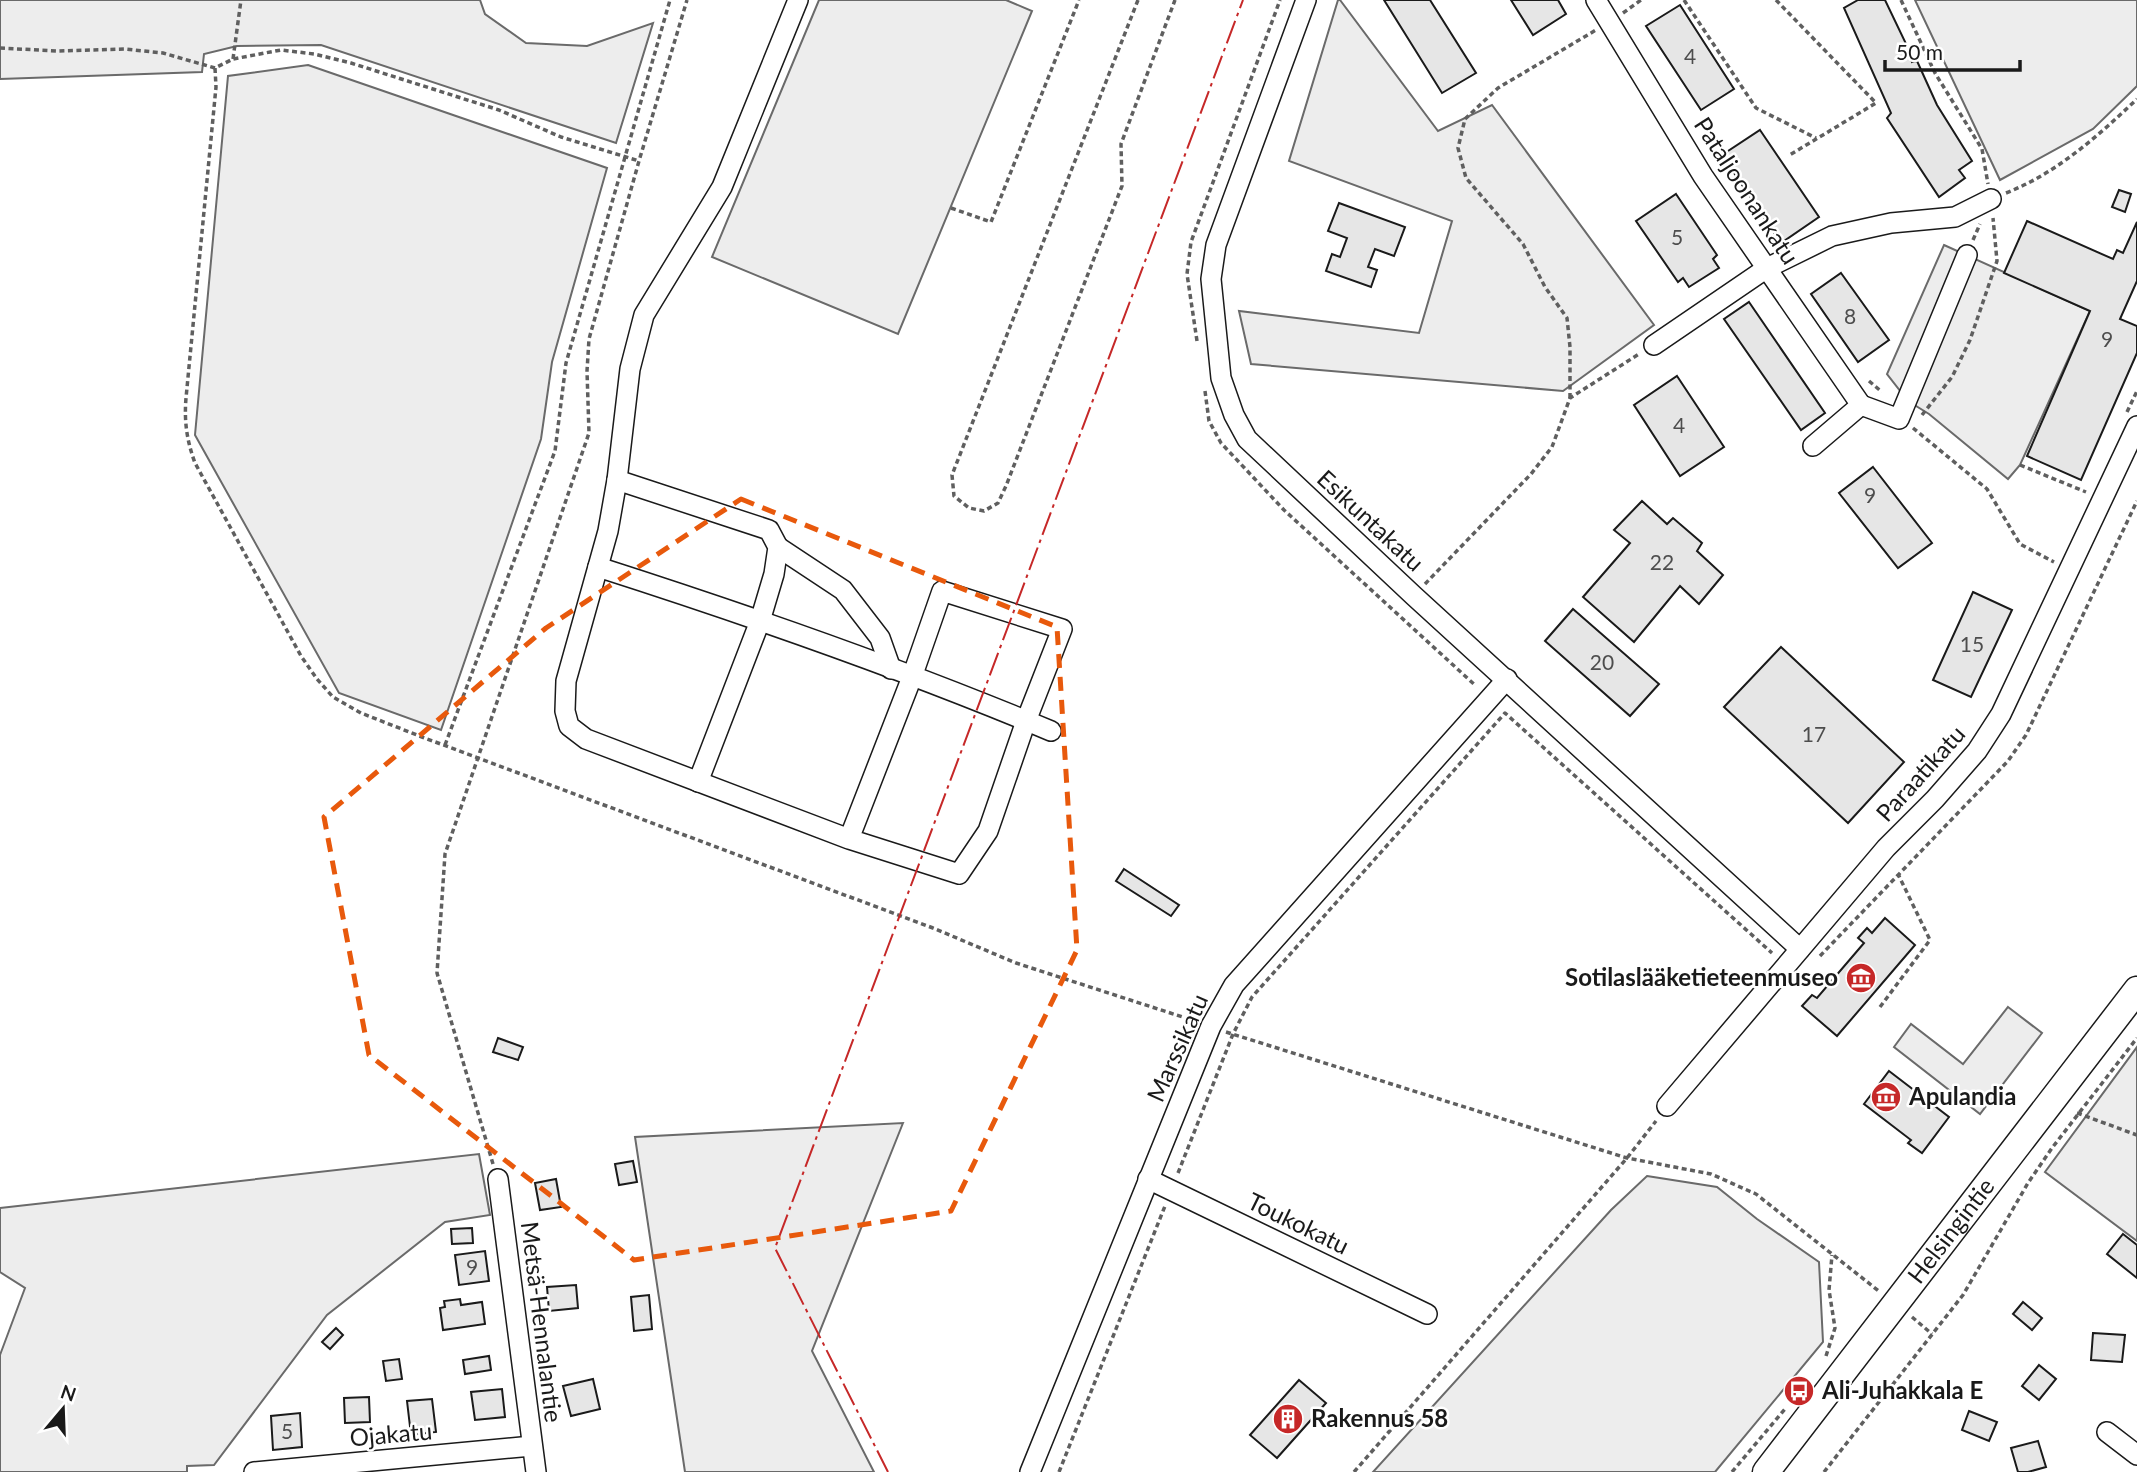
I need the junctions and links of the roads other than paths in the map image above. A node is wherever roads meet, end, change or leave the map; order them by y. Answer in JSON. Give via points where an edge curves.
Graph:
{"nodes":[{"id":1,"x":799,"y":0,"type":"edge"},
{"id":2,"x":1306,"y":0,"type":"edge"},
{"id":3,"x":1596,"y":0,"type":"edge"},
{"id":4,"x":1991,"y":199,"type":"road end"},
{"id":5,"x":1967,"y":255,"type":"road end"},
{"id":6,"x":1767,"y":268,"type":"junction"},
{"id":7,"x":1654,"y":345,"type":"road end"},
{"id":8,"x":1861,"y":405,"type":"junction"},
{"id":9,"x":2136,"y":431,"type":"edge"},
{"id":10,"x":1813,"y":446,"type":"dead end"},
{"id":11,"x":617,"y":480,"type":"junction"},
{"id":12,"x":778,"y":547,"type":"junction"},
{"id":13,"x":598,"y":567,"type":"junction"},
{"id":14,"x":760,"y":621,"type":"junction"},
{"id":15,"x":891,"y":669,"type":"junction"},
{"id":16,"x":912,"y":677,"type":"junction"},
{"id":17,"x":1507,"y":679,"type":"junction"},
{"id":18,"x":1026,"y":721,"type":"junction"},
{"id":19,"x":1051,"y":732,"type":"dead end"},
{"id":20,"x":698,"y":782,"type":"junction"},
{"id":21,"x":849,"y":838,"type":"junction"},
{"id":22,"x":1800,"y":949,"type":"junction"},
{"id":23,"x":2137,"y":990,"type":"edge"},
{"id":24,"x":1667,"y":1106,"type":"road end"},
{"id":25,"x":498,"y":1179,"type":"road end"},
{"id":26,"x":1148,"y":1179,"type":"junction"},
{"id":27,"x":1427,"y":1314,"type":"dead end"},
{"id":28,"x":2107,"y":1432,"type":"dead end"},
{"id":29,"x":532,"y":1446,"type":"junction"},
{"id":30,"x":2137,"y":1455,"type":"edge"},
{"id":31,"x":254,"y":1472,"type":"edge"},
{"id":32,"x":536,"y":1472,"type":"edge"},
{"id":33,"x":1030,"y":1472,"type":"edge"},
{"id":34,"x":1766,"y":1472,"type":"edge"}],
"edges":[{"from":1,"to":11,"type":"street","via":[[722,187],[644,315],[630,369]]},
{"from":2,"to":17,"type":"street","name":"Esikuntakatu","via":[[1216,244],[1211,279],[1221,378],[1247,439]]},
{"from":3,"to":6,"type":"street","name":"Pataljoonankatu","via":[[1703,176]]},
{"from":4,"to":6,"type":"street","via":[[1955,216],[1832,236]]},
{"from":5,"to":8,"type":"street","via":[[1899,419]]},
{"from":6,"to":7,"type":"street"},
{"from":6,"to":8,"type":"street","name":"Pataljoonankatu"},
{"from":8,"to":10,"type":"street"},
{"from":9,"to":22,"type":"street","name":"Paraatikatu","via":[[2001,714],[1983,742],[1935,799],[1850,881]]},
{"from":11,"to":12,"type":"street","via":[[769,530]]},
{"from":11,"to":13,"type":"street"},
{"from":12,"to":14,"type":"street"},
{"from":12,"to":15,"type":"street","via":[[843,590],[880,638]]},
{"from":13,"to":14,"type":"street"},
{"from":13,"to":20,"type":"street","via":[[566,681],[569,726],[586,739]]},
{"from":14,"to":15,"type":"street"},
{"from":14,"to":20,"type":"street"},
{"from":15,"to":16,"type":"street"},
{"from":16,"to":18,"type":"street"},
{"from":16,"to":18,"type":"street","via":[[942,591],[1062,629]]},
{"from":16,"to":21,"type":"street"},
{"from":17,"to":22,"type":"street","name":"Esikuntakatu"},
{"from":17,"to":26,"type":"street","name":"Marssikatu","via":[[1234,985],[1211,1026]]},
{"from":18,"to":19,"type":"street"},
{"from":18,"to":21,"type":"street","via":[[988,831],[959,874]]},
{"from":20,"to":21,"type":"street"},
{"from":22,"to":24,"type":"street","name":"Paraatikatu"},
{"from":23,"to":34,"type":"main road","name":"Helsingintie"},
{"from":25,"to":29,"type":"street","name":"Metsä-Hennalantie"},
{"from":26,"to":27,"type":"street","name":"Toukokatu"},
{"from":26,"to":33,"type":"street","name":"Marssikatu"},
{"from":28,"to":30,"type":"street"},
{"from":29,"to":31,"type":"street","name":"Ojakatu"},
{"from":29,"to":32,"type":"street","name":"Metsä-Hennalantie"}]}
